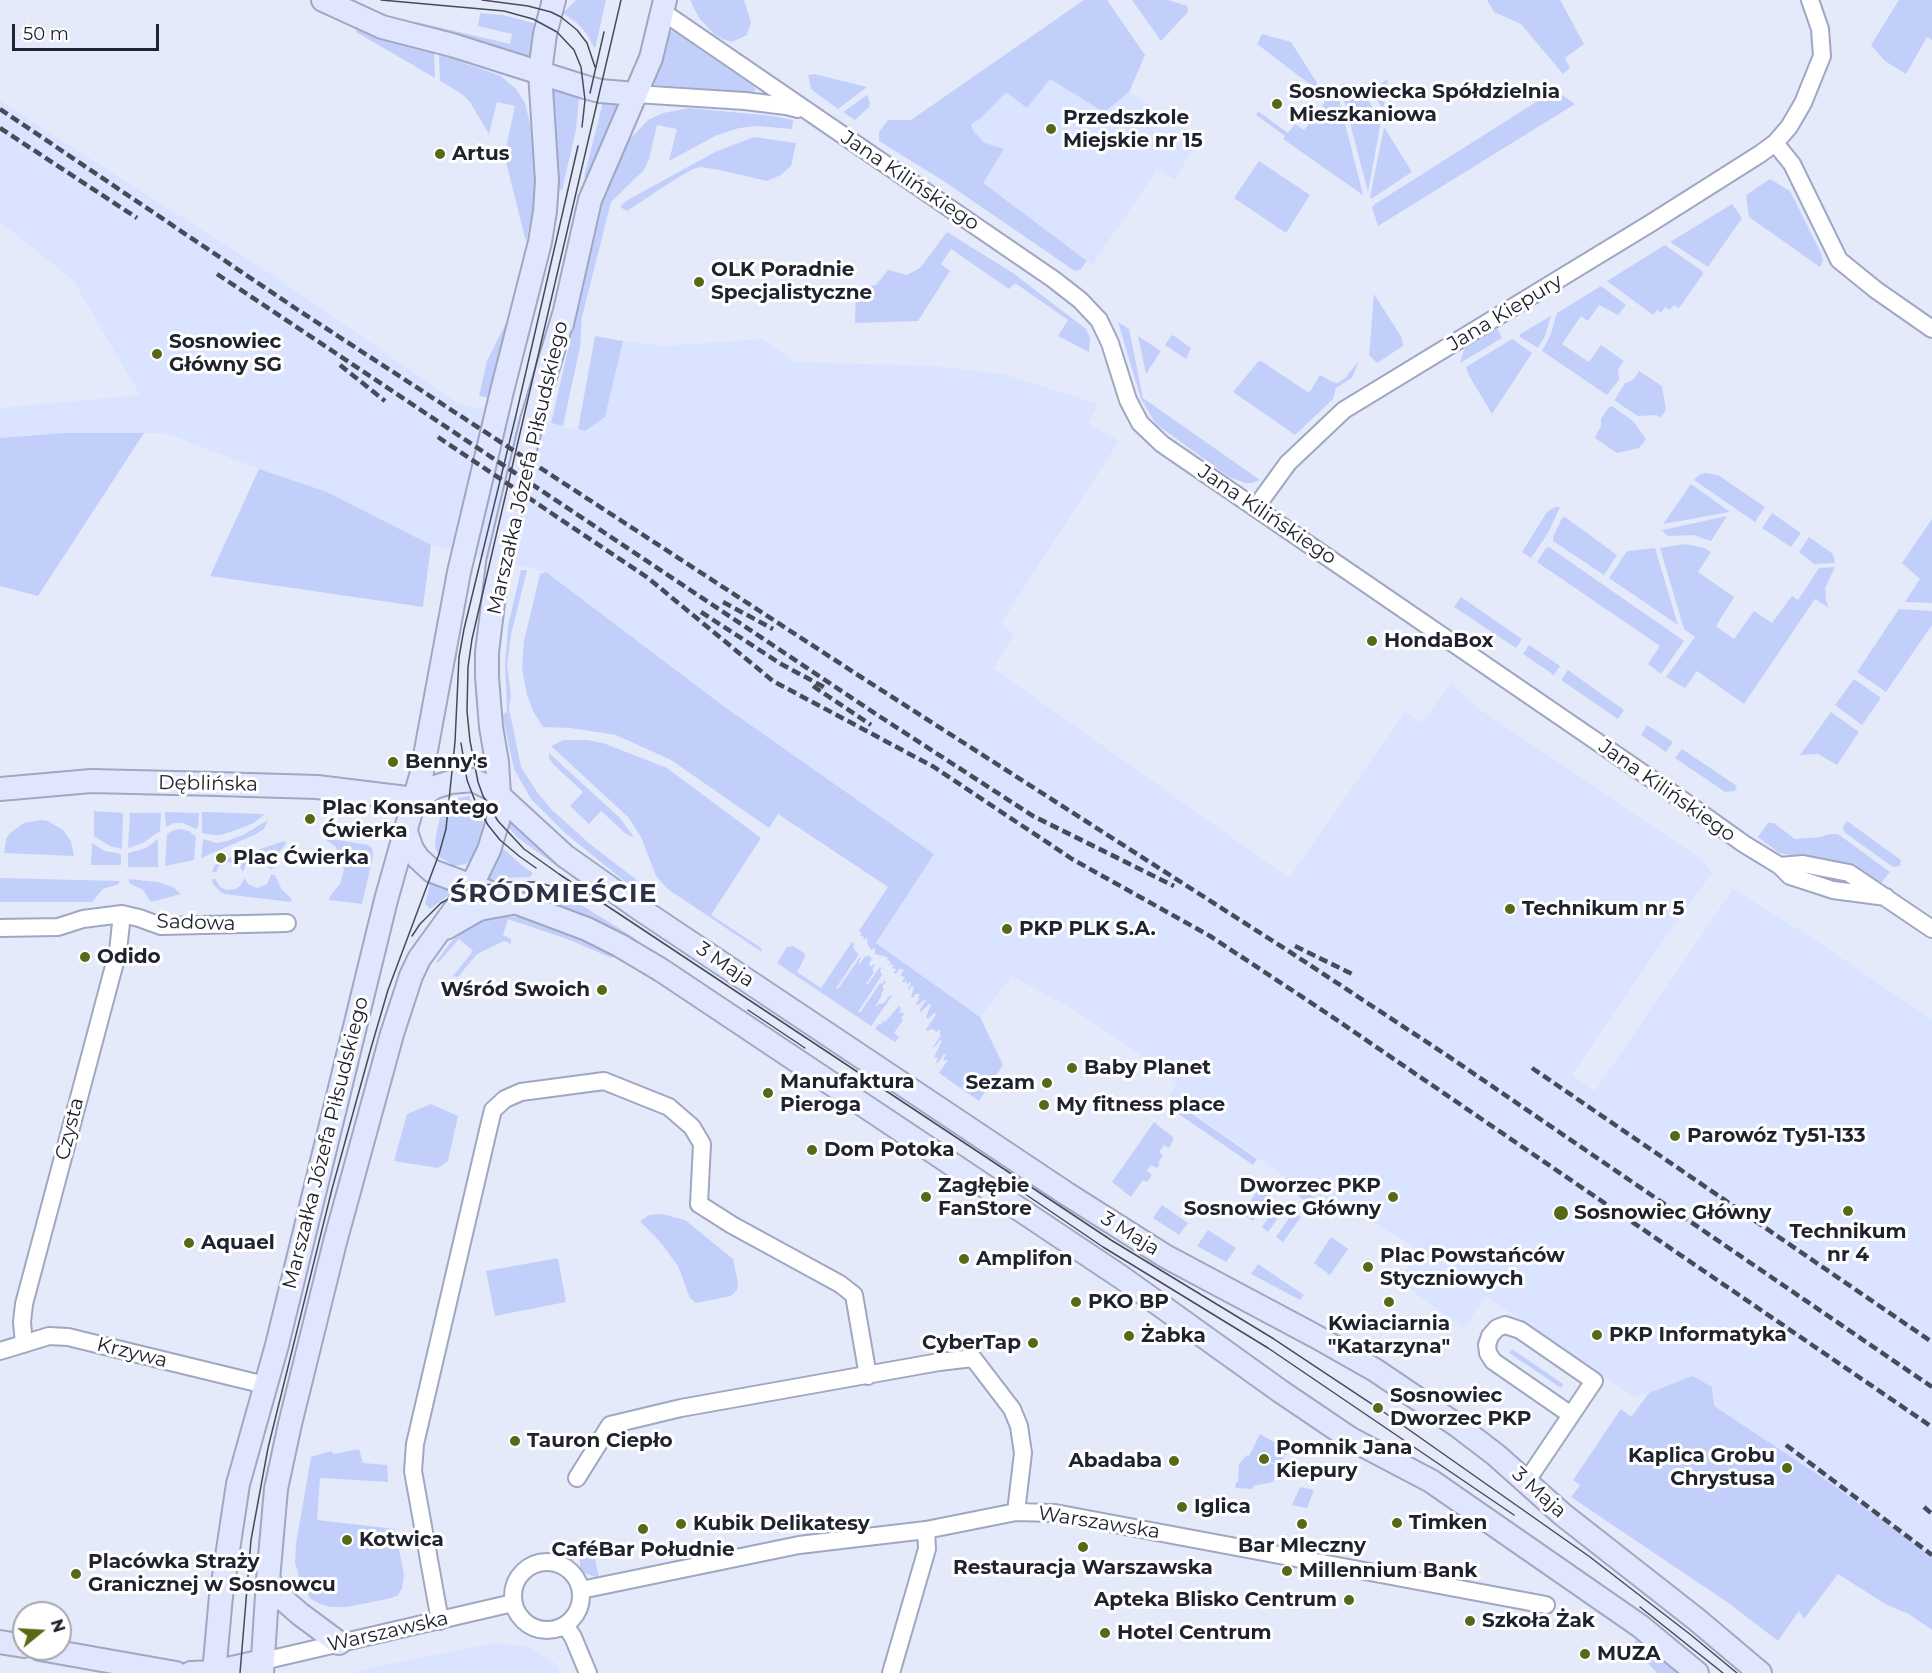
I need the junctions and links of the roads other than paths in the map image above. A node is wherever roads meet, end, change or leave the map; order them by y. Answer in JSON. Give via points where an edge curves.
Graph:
{"nodes":[{"id":1,"x":323,"y":0,"type":"edge"},
{"id":2,"x":554,"y":0,"type":"edge"},
{"id":3,"x":1810,"y":0,"type":"edge"},
{"id":4,"x":658,"y":4,"type":"edge"},
{"id":5,"x":540,"y":72,"type":"junction"},
{"id":6,"x":636,"y":94,"type":"junction"},
{"id":7,"x":813,"y":114,"type":"junction"},
{"id":8,"x":1775,"y":143,"type":"junction"},
{"id":9,"x":1932,"y":329,"type":"edge"},
{"id":10,"x":1256,"y":507,"type":"junction"},
{"id":11,"x":0,"y":789,"type":"edge"},
{"id":12,"x":499,"y":794,"type":"junction"},
{"id":13,"x":415,"y":799,"type":"junction"},
{"id":14,"x":406,"y":832,"type":"junction"},
{"id":15,"x":471,"y":887,"type":"junction"},
{"id":16,"x":517,"y":902,"type":"junction"},
{"id":17,"x":122,"y":914,"type":"junction"},
{"id":18,"x":287,"y":923,"type":"dead end"},
{"id":19,"x":0,"y":928,"type":"edge"},
{"id":20,"x":1932,"y":929,"type":"edge"},
{"id":21,"x":436,"y":934,"type":"junction"},
{"id":22,"x":24,"y":1344,"type":"junction"},
{"id":23,"x":0,"y":1351,"type":"edge"},
{"id":24,"x":868,"y":1376,"type":"junction"},
{"id":25,"x":265,"y":1384,"type":"junction"},
{"id":26,"x":1570,"y":1415,"type":"junction"},
{"id":27,"x":577,"y":1478,"type":"dead end"},
{"id":28,"x":1526,"y":1482,"type":"junction"},
{"id":29,"x":1016,"y":1512,"type":"junction"},
{"id":30,"x":926,"y":1530,"type":"junction"},
{"id":31,"x":268,"y":1580,"type":"junction"},
{"id":32,"x":581,"y":1590,"type":"junction"},
{"id":33,"x":513,"y":1603,"type":"junction"},
{"id":34,"x":1546,"y":1605,"type":"dead end"},
{"id":35,"x":440,"y":1621,"type":"junction"},
{"id":36,"x":566,"y":1625,"type":"junction"},
{"id":37,"x":339,"y":1643,"type":"junction"},
{"id":38,"x":72,"y":1655,"type":"edge"},
{"id":39,"x":262,"y":1667,"type":"edge"},
{"id":40,"x":214,"y":1672,"type":"edge"},
{"id":41,"x":176,"y":1673,"type":"edge"},
{"id":42,"x":191,"y":1673,"type":"edge"},
{"id":43,"x":588,"y":1673,"type":"edge"},
{"id":44,"x":891,"y":1673,"type":"edge"},
{"id":45,"x":1697,"y":1673,"type":"edge"},
{"id":46,"x":1760,"y":1673,"type":"edge"}],
"edges":[{"from":1,"to":5,"type":"main road","via":[[382,27]]},
{"from":2,"to":5,"type":"main road","name":"Marszałka Józefa Piłsudskiego"},
{"from":3,"to":8,"type":"street","name":"Jana Kiepury","via":[[1820,29],[1822,56],[1803,103]]},
{"from":4,"to":6,"type":"main road","name":"Marszałka Józefa Piłsudskiego","via":[[651,58]]},
{"from":4,"to":7,"type":"street","name":"Jana Kilińskiego"},
{"from":5,"to":6,"type":"main road","via":[[591,89]]},
{"from":5,"to":13,"type":"main road","name":"Marszałka Józefa Piłsudskiego","via":[[547,181],[540,242],[504,412],[451,616]]},
{"from":6,"to":7,"type":"street","name":"Jana Kilińskiego","via":[[744,101]]},
{"from":6,"to":12,"type":"main road","name":"Marszałka Józefa Piłsudskiego","via":[[590,200],[490,626],[487,701]]},
{"from":7,"to":10,"type":"street","name":"Jana Kilińskiego","via":[[1080,300],[1099,320],[1140,423],[1162,444]]},
{"from":8,"to":9,"type":"street","via":[[1792,164],[1839,260]]},
{"from":8,"to":10,"type":"street","name":"Jana Kiepury","via":[[1344,410],[1288,463]]},
{"from":10,"to":20,"type":"street","name":"Jana Kilińskiego","via":[[1744,844],[1780,866],[1803,864],[1849,873]]},
{"from":11,"to":13,"type":"main road","name":"Dęblińska","via":[[91,781],[226,784],[317,787]]},
{"from":12,"to":13,"type":"main road","via":[[466,780],[442,784]]},
{"from":12,"to":15,"type":"main road","via":[[495,834]]},
{"from":12,"to":28,"type":"main road","name":"3 Maja","via":[[565,856],[636,907],[1165,1256],[1375,1370],[1458,1426]]},
{"from":13,"to":14,"type":"main road","name":"Marszałka Józefa Piłsudskiego"},
{"from":14,"to":15,"type":"main road","via":[[422,863]]},
{"from":14,"to":25,"type":"main road","name":"Marszałka Józefa Piłsudskiego"},
{"from":15,"to":16,"type":"main road","name":"3 Maja"},
{"from":15,"to":21,"type":"main road","name":"Marszałka Józefa Piłsudskiego"},
{"from":16,"to":21,"type":"main road","via":[[479,909]]},
{"from":16,"to":45,"type":"main road","name":"3 Maja","via":[[587,929],[661,970],[1121,1277],[1352,1439],[1449,1494],[1640,1626]]},
{"from":17,"to":18,"type":"street","name":"Sadowa","via":[[161,926]]},
{"from":17,"to":19,"type":"street","name":"Sadowa","via":[[58,927]]},
{"from":17,"to":22,"type":"street","name":"Czysta","via":[[118,951],[24,1304]]},
{"from":21,"to":31,"type":"main road","name":"Marszałka Józefa Piłsudskiego","via":[[419,959],[400,1007],[334,1242],[276,1489]]},
{"from":22,"to":23,"type":"street","name":"Krzywa"},
{"from":22,"to":25,"type":"street","name":"Krzywa","via":[[49,1336],[68,1337]]},
{"from":24,"to":27,"type":"street","via":[[681,1408],[610,1425]]},
{"from":24,"to":29,"type":"street","via":[[972,1358],[1012,1409],[1019,1426],[1023,1453]]},
{"from":24,"to":35,"type":"street","via":[[854,1296],[840,1284],[699,1204],[702,1144],[692,1127],[669,1107],[604,1080],[521,1092],[505,1100],[493,1110],[415,1444],[413,1471]]},
{"from":25,"to":40,"type":"main road","name":"Marszałka Józefa Piłsudskiego","via":[[236,1495],[220,1596]]},
{"from":26,"to":26,"type":"street","via":[[1593,1381],[1520,1330],[1505,1325],[1497,1329],[1487,1345],[1493,1360]]},
{"from":26,"to":28,"type":"street"},
{"from":28,"to":46,"type":"main road","name":"3 Maja"},
{"from":29,"to":30,"type":"street","name":"Warszawska"},
{"from":29,"to":34,"type":"street","name":"Warszawska","via":[[1078,1518]]},
{"from":30,"to":32,"type":"street","name":"Warszawska","via":[[800,1545]]},
{"from":30,"to":44,"type":"street","via":[[927,1549]]},
{"from":31,"to":37,"type":"main road","via":[[300,1614]]},
{"from":31,"to":39,"type":"main road","name":"Marszałka Józefa Piłsudskiego"},
{"from":32,"to":33,"type":"street","via":[[578,1580],[562,1565],[537,1562],[517,1578]]},
{"from":32,"to":36,"type":"street","via":[[578,1610]]},
{"from":33,"to":35,"type":"street","name":"Warszawska"},
{"from":33,"to":36,"type":"street","via":[[524,1622],[534,1628]]},
{"from":35,"to":37,"type":"street","name":"Warszawska"},
{"from":36,"to":43,"type":"street"},
{"from":37,"to":39,"type":"street","name":"Warszawska"},
{"from":38,"to":41,"type":"main road"},
{"from":39,"to":40,"type":"main road"},
{"from":40,"to":42,"type":"main road"}]}
